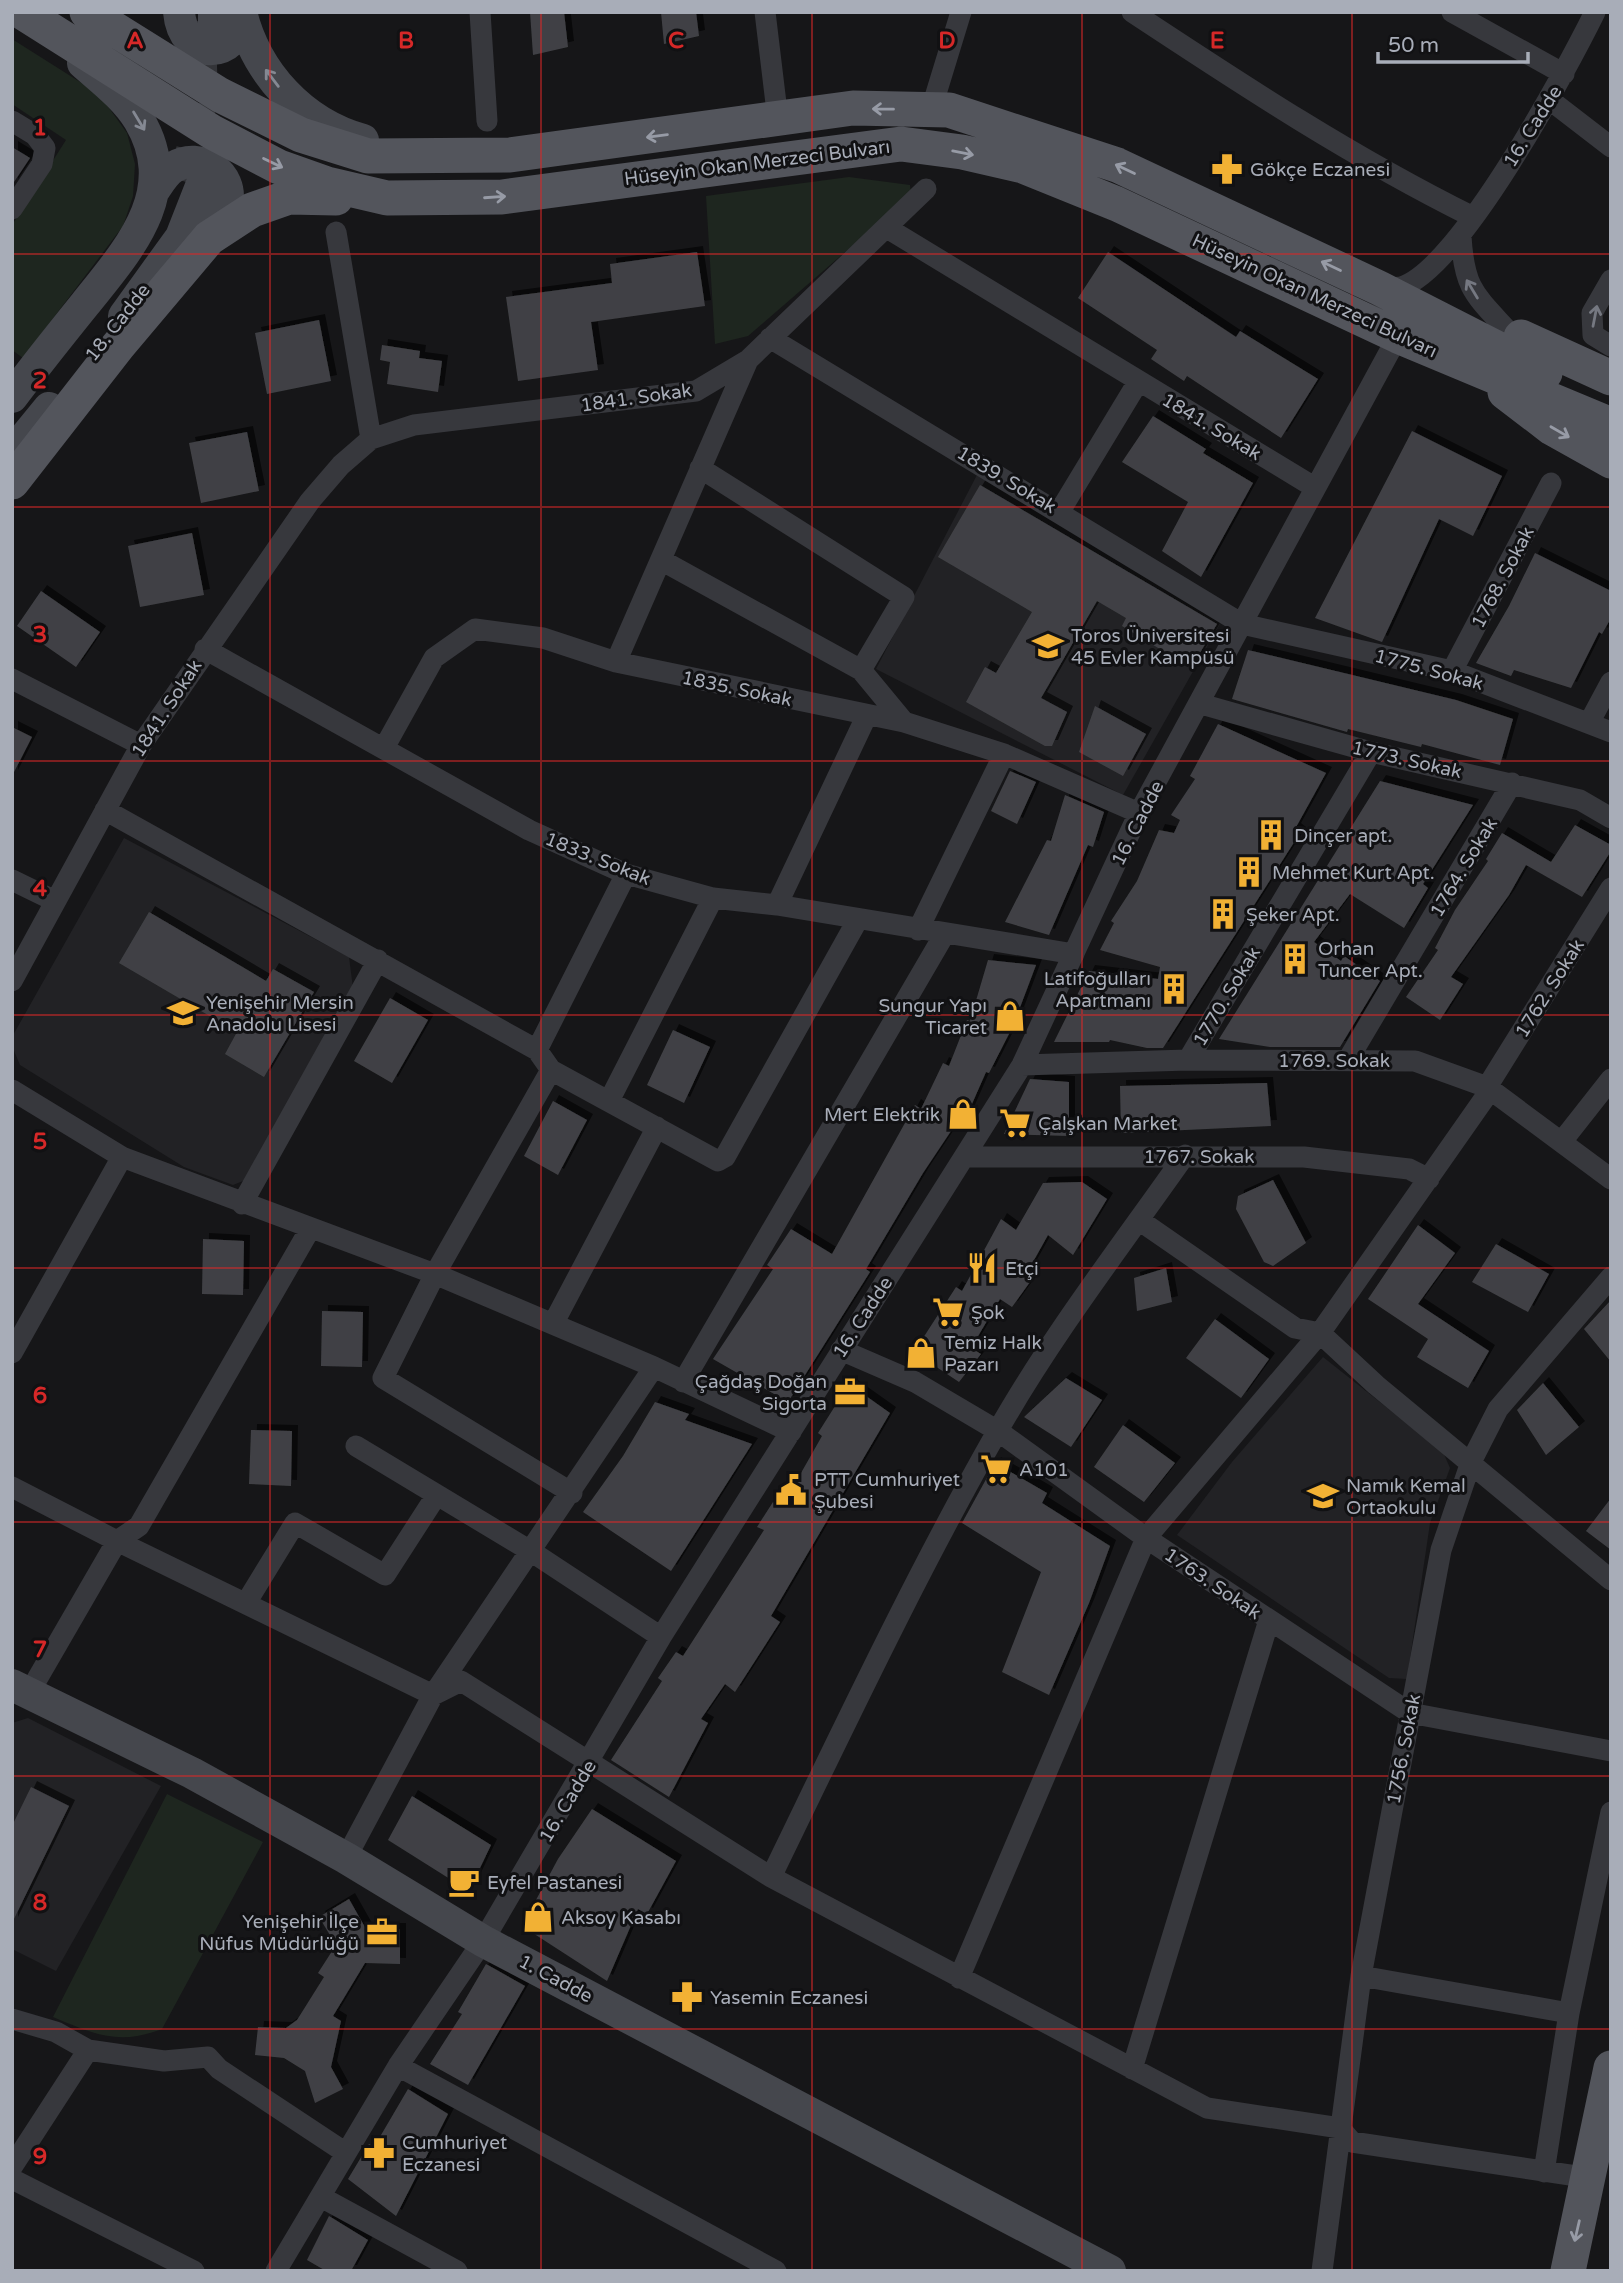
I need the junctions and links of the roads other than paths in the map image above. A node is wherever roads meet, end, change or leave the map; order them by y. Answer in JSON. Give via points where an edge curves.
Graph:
{"nodes":[{"id":1,"x":87,"y":12,"type":"edge"},
{"id":2,"x":480,"y":12,"type":"edge"},
{"id":3,"x":765,"y":12,"type":"edge"},
{"id":4,"x":961,"y":12,"type":"edge"},
{"id":5,"x":1132,"y":12,"type":"edge"},
{"id":6,"x":1452,"y":12,"type":"edge"},
{"id":7,"x":1595,"y":12,"type":"edge"},
{"id":8,"x":23,"y":14,"type":"edge"},
{"id":9,"x":212,"y":16,"type":"edge"},
{"id":10,"x":60,"y":35,"type":"junction"},
{"id":11,"x":1564,"y":74,"type":"junction"},
{"id":12,"x":1550,"y":100,"type":"junction"},
{"id":13,"x":931,"y":110,"type":"junction"},
{"id":14,"x":778,"y":120,"type":"junction"},
{"id":15,"x":12,"y":121,"type":"edge"},
{"id":16,"x":487,"y":121,"type":"dead end"},
{"id":17,"x":1611,"y":148,"type":"edge"},
{"id":18,"x":439,"y":157,"type":"junction"},
{"id":19,"x":926,"y":189,"type":"dead end"},
{"id":20,"x":153,"y":192,"type":"junction"},
{"id":21,"x":387,"y":198,"type":"junction"},
{"id":22,"x":12,"y":209,"type":"edge"},
{"id":23,"x":1473,"y":217,"type":"junction"},
{"id":24,"x":887,"y":228,"type":"junction"},
{"id":25,"x":336,"y":232,"type":"dead end"},
{"id":26,"x":1461,"y":236,"type":"junction"},
{"id":27,"x":209,"y":238,"type":"junction"},
{"id":28,"x":1611,"y":281,"type":"edge"},
{"id":29,"x":1378,"y":288,"type":"junction"},
{"id":30,"x":1508,"y":331,"type":"junction"},
{"id":31,"x":1398,"y":336,"type":"junction"},
{"id":32,"x":770,"y":338,"type":"junction"},
{"id":33,"x":1611,"y":346,"type":"edge"},
{"id":34,"x":748,"y":360,"type":"junction"},
{"id":35,"x":1466,"y":363,"type":"junction"},
{"id":36,"x":1611,"y":378,"type":"edge"},
{"id":37,"x":18,"y":379,"type":"edge"},
{"id":38,"x":1138,"y":382,"type":"junction"},
{"id":39,"x":1611,"y":406,"type":"edge"},
{"id":40,"x":1611,"y":425,"type":"edge"},
{"id":41,"x":12,"y":427,"type":"edge"},
{"id":42,"x":371,"y":439,"type":"junction"},
{"id":43,"x":12,"y":453,"type":"edge"},
{"id":44,"x":1611,"y":460,"type":"edge"},
{"id":45,"x":700,"y":468,"type":"junction"},
{"id":46,"x":12,"y":482,"type":"edge"},
{"id":47,"x":1551,"y":483,"type":"dead end"},
{"id":48,"x":1314,"y":487,"type":"junction"},
{"id":49,"x":1060,"y":511,"type":"junction"},
{"id":50,"x":661,"y":559,"type":"junction"},
{"id":51,"x":1242,"y":624,"type":"junction"},
{"id":52,"x":205,"y":649,"type":"junction"},
{"id":53,"x":616,"y":662,"type":"junction"},
{"id":54,"x":861,"y":670,"type":"junction"},
{"id":55,"x":1452,"y":671,"type":"junction"},
{"id":56,"x":12,"y":679,"type":"edge"},
{"id":57,"x":1611,"y":682,"type":"edge"},
{"id":58,"x":1201,"y":704,"type":"junction"},
{"id":59,"x":866,"y":717,"type":"junction"},
{"id":60,"x":904,"y":722,"type":"junction"},
{"id":61,"x":1589,"y":723,"type":"junction"},
{"id":62,"x":1611,"y":732,"type":"edge"},
{"id":63,"x":141,"y":745,"type":"junction"},
{"id":64,"x":384,"y":748,"type":"junction"},
{"id":65,"x":1371,"y":752,"type":"junction"},
{"id":66,"x":1004,"y":754,"type":"junction"},
{"id":67,"x":1512,"y":783,"type":"junction"},
{"id":68,"x":105,"y":810,"type":"junction"},
{"id":69,"x":1139,"y":813,"type":"junction"},
{"id":70,"x":1611,"y":818,"type":"edge"},
{"id":71,"x":626,"y":874,"type":"junction"},
{"id":72,"x":12,"y":880,"type":"edge"},
{"id":73,"x":1611,"y":888,"type":"edge"},
{"id":74,"x":713,"y":898,"type":"junction"},
{"id":75,"x":55,"y":901,"type":"junction"},
{"id":76,"x":777,"y":905,"type":"junction"},
{"id":77,"x":857,"y":921,"type":"junction"},
{"id":78,"x":918,"y":930,"type":"junction"},
{"id":79,"x":944,"y":935,"type":"junction"},
{"id":80,"x":1074,"y":954,"type":"junction"},
{"id":81,"x":378,"y":960,"type":"junction"},
{"id":82,"x":12,"y":981,"type":"edge"},
{"id":83,"x":537,"y":1050,"type":"junction"},
{"id":84,"x":1349,"y":1058,"type":"junction"},
{"id":85,"x":1188,"y":1060,"type":"junction"},
{"id":86,"x":1022,"y":1065,"type":"junction"},
{"id":87,"x":551,"y":1070,"type":"junction"},
{"id":88,"x":1611,"y":1079,"type":"edge"},
{"id":89,"x":1489,"y":1088,"type":"junction"},
{"id":90,"x":12,"y":1090,"type":"edge"},
{"id":91,"x":610,"y":1099,"type":"junction"},
{"id":92,"x":657,"y":1127,"type":"junction"},
{"id":93,"x":1563,"y":1140,"type":"junction"},
{"id":94,"x":1185,"y":1155,"type":"junction"},
{"id":95,"x":122,"y":1157,"type":"junction"},
{"id":96,"x":966,"y":1157,"type":"junction"},
{"id":97,"x":1429,"y":1179,"type":"junction"},
{"id":98,"x":1611,"y":1179,"type":"edge"},
{"id":99,"x":242,"y":1204,"type":"junction"},
{"id":100,"x":1139,"y":1220,"type":"junction"},
{"id":101,"x":310,"y":1229,"type":"junction"},
{"id":102,"x":435,"y":1274,"type":"junction"},
{"id":103,"x":1611,"y":1277,"type":"edge"},
{"id":104,"x":553,"y":1324,"type":"junction"},
{"id":105,"x":1320,"y":1334,"type":"junction"},
{"id":106,"x":841,"y":1350,"type":"junction"},
{"id":107,"x":12,"y":1353,"type":"edge"},
{"id":108,"x":654,"y":1367,"type":"junction"},
{"id":109,"x":683,"y":1382,"type":"junction"},
{"id":110,"x":998,"y":1431,"type":"junction"},
{"id":111,"x":791,"y":1432,"type":"junction"},
{"id":112,"x":356,"y":1446,"type":"dead end"},
{"id":113,"x":1471,"y":1462,"type":"junction"},
{"id":114,"x":12,"y":1486,"type":"edge"},
{"id":115,"x":572,"y":1493,"type":"junction"},
{"id":116,"x":436,"y":1496,"type":"junction"},
{"id":117,"x":1146,"y":1538,"type":"junction"},
{"id":118,"x":117,"y":1541,"type":"junction"},
{"id":119,"x":532,"y":1552,"type":"junction"},
{"id":120,"x":1611,"y":1580,"type":"edge"},
{"id":121,"x":246,"y":1603,"type":"junction"},
{"id":122,"x":1269,"y":1620,"type":"junction"},
{"id":123,"x":661,"y":1637,"type":"junction"},
{"id":124,"x":21,"y":1689,"type":"edge"},
{"id":125,"x":433,"y":1695,"type":"junction"},
{"id":126,"x":1410,"y":1713,"type":"junction"},
{"id":127,"x":1611,"y":1751,"type":"edge"},
{"id":128,"x":591,"y":1762,"type":"junction"},
{"id":129,"x":1611,"y":1812,"type":"edge"},
{"id":130,"x":346,"y":1858,"type":"junction"},
{"id":131,"x":771,"y":1877,"type":"junction"},
{"id":132,"x":484,"y":1941,"type":"junction"},
{"id":133,"x":1361,"y":1976,"type":"junction"},
{"id":134,"x":959,"y":1978,"type":"junction"},
{"id":135,"x":1569,"y":2013,"type":"junction"},
{"id":136,"x":12,"y":2019,"type":"edge"},
{"id":137,"x":88,"y":2050,"type":"junction"},
{"id":138,"x":398,"y":2066,"type":"junction"},
{"id":139,"x":1611,"y":2068,"type":"edge"},
{"id":140,"x":1132,"y":2069,"type":"junction"},
{"id":141,"x":1340,"y":2128,"type":"junction"},
{"id":142,"x":346,"y":2153,"type":"junction"},
{"id":143,"x":12,"y":2167,"type":"edge"},
{"id":144,"x":1544,"y":2172,"type":"junction"},
{"id":145,"x":1590,"y":2178,"type":"junction"},
{"id":146,"x":12,"y":2179,"type":"edge"},
{"id":147,"x":321,"y":2197,"type":"junction"},
{"id":148,"x":1110,"y":2269,"type":"edge"},
{"id":149,"x":194,"y":2271,"type":"edge"},
{"id":150,"x":276,"y":2271,"type":"edge"},
{"id":151,"x":457,"y":2271,"type":"edge"},
{"id":152,"x":776,"y":2271,"type":"edge"},
{"id":153,"x":1322,"y":2271,"type":"edge"},
{"id":154,"x":1568,"y":2271,"type":"edge"}],
"edges":[{"from":1,"to":18,"type":"main road","name":"Hüseyin Okan Merzeci Bulvarı","via":[[220,95],[301,135],[368,156]]},
{"from":2,"to":16,"type":"street"},
{"from":3,"to":14,"type":"street"},
{"from":4,"to":13,"type":"street"},
{"from":5,"to":23,"type":"street","via":[[1374,166]]},
{"from":6,"to":11,"type":"street"},
{"from":7,"to":11,"type":"street","name":"16. Cadde"},
{"from":8,"to":10,"type":"main road","name":"Hüseyin Okan Merzeci Bulvarı"},
{"from":18,"to":9,"type":"street","one_way":true,"via":[[353,138],[308,114]]},
{"from":10,"to":20,"type":"street","one_way":true,"via":[[78,60],[138,118],[153,161]]},
{"from":10,"to":21,"type":"main road","name":"Hüseyin Okan Merzeci Bulvarı","one_way":true,"via":[[212,132],[279,167]]},
{"from":11,"to":12,"type":"street","name":"16. Cadde"},
{"from":12,"to":17,"type":"street"},
{"from":12,"to":23,"type":"street","name":"16. Cadde"},
{"from":13,"to":14,"type":"main road","name":"Hüseyin Okan Merzeci Bulvarı","one_way":true,"via":[[853,108]]},
{"from":29,"to":13,"type":"main road","name":"Hüseyin Okan Merzeci Bulvarı","one_way":true,"via":[[1116,165],[1007,127],[949,110]]},
{"from":14,"to":18,"type":"main road","name":"Hüseyin Okan Merzeci Bulvarı","one_way":true,"via":[[510,155]]},
{"from":15,"to":22,"type":"street","via":[[35,135],[45,148],[42,164]]},
{"from":19,"to":24,"type":"street"},
{"from":20,"to":27,"type":"street","via":[[167,172],[182,163],[199,162],[215,169],[226,184],[228,202]]},
{"from":20,"to":37,"type":"street","via":[[136,237]]},
{"from":21,"to":27,"type":"main road","via":[[289,197],[253,210]]},
{"from":21,"to":31,"type":"main road","name":"Hüseyin Okan Merzeci Bulvarı","one_way":true,"via":[[502,197],[901,144],[961,152],[1023,166],[1117,204]]},
{"from":23,"to":26,"type":"street","name":"16. Cadde"},
{"from":24,"to":32,"type":"street","name":"1841. Sokak"},
{"from":24,"to":38,"type":"street","name":"1841. Sokak"},
{"from":25,"to":42,"type":"street"},
{"from":26,"to":29,"type":"street","name":"16. Cadde","via":[[1402,287]]},
{"from":30,"to":26,"type":"street","one_way":true,"via":[[1472,292],[1462,270]]},
{"from":27,"to":46,"type":"main road"},
{"from":33,"to":28,"type":"street","one_way":true,"via":[[1593,335],[1592,313]]},
{"from":29,"to":30,"type":"main road","via":[[1453,308]]},
{"from":29,"to":39,"type":"main road","name":"Hüseyin Okan Merzeci Bulvarı"},
{"from":30,"to":36,"type":"main road"},
{"from":31,"to":35,"type":"main road","name":"Hüseyin Okan Merzeci Bulvarı"},
{"from":31,"to":48,"type":"street","name":"16. Cadde"},
{"from":32,"to":34,"type":"street","name":"1841. Sokak"},
{"from":32,"to":49,"type":"street","name":"1839. Sokak"},
{"from":34,"to":42,"type":"street","name":"1841. Sokak","via":[[696,391],[414,425]]},
{"from":34,"to":45,"type":"street"},
{"from":35,"to":40,"type":"main road","name":"Hüseyin Okan Merzeci Bulvarı"},
{"from":35,"to":44,"type":"main road","one_way":true,"via":[[1552,428]]},
{"from":38,"to":48,"type":"street","name":"1841. Sokak"},
{"from":38,"to":49,"type":"street"},
{"from":41,"to":43,"type":"street","name":"18. Cadde","via":[[143,261],[193,181],[181,237],[127,313]]},
{"from":42,"to":52,"type":"street","name":"1841. Sokak","via":[[310,501]]},
{"from":45,"to":50,"type":"street"},
{"from":45,"to":54,"type":"street","via":[[904,597]]},
{"from":47,"to":55,"type":"street","name":"1768. Sokak"},
{"from":48,"to":51,"type":"street","name":"16. Cadde"},
{"from":49,"to":51,"type":"street","name":"1839. Sokak"},
{"from":50,"to":53,"type":"street"},
{"from":50,"to":54,"type":"street"},
{"from":51,"to":55,"type":"street","name":"1775. Sokak"},
{"from":51,"to":58,"type":"street","name":"16. Cadde"},
{"from":52,"to":63,"type":"street","name":"1841. Sokak"},
{"from":52,"to":64,"type":"street","name":"1833. Sokak"},
{"from":53,"to":59,"type":"street","name":"1835. Sokak"},
{"from":53,"to":64,"type":"street","name":"1835. Sokak","via":[[543,638],[475,629],[434,657]]},
{"from":54,"to":60,"type":"street"},
{"from":55,"to":61,"type":"street","name":"1775. Sokak"},
{"from":56,"to":63,"type":"street"},
{"from":57,"to":61,"type":"street"},
{"from":58,"to":65,"type":"street","name":"1773. Sokak"},
{"from":58,"to":69,"type":"street","name":"16. Cadde"},
{"from":59,"to":60,"type":"street","name":"1835. Sokak"},
{"from":59,"to":76,"type":"street"},
{"from":60,"to":66,"type":"street","name":"1835. Sokak"},
{"from":61,"to":62,"type":"street","name":"1775. Sokak"},
{"from":63,"to":68,"type":"street","name":"1841. Sokak"},
{"from":64,"to":71,"type":"street","name":"1833. Sokak","via":[[529,830]]},
{"from":65,"to":67,"type":"street","name":"1773. Sokak"},
{"from":65,"to":85,"type":"street","name":"1770. Sokak"},
{"from":66,"to":69,"type":"street","name":"1835. Sokak"},
{"from":66,"to":78,"type":"street"},
{"from":67,"to":70,"type":"street","name":"1773. Sokak","via":[[1580,800]]},
{"from":67,"to":84,"type":"street","name":"1764. Sokak"},
{"from":68,"to":75,"type":"street","name":"1841. Sokak"},
{"from":68,"to":81,"type":"street"},
{"from":69,"to":80,"type":"street","name":"16. Cadde"},
{"from":71,"to":74,"type":"street","name":"1833. Sokak"},
{"from":71,"to":83,"type":"street"},
{"from":72,"to":75,"type":"street"},
{"from":73,"to":89,"type":"street","name":"1762. Sokak"},
{"from":74,"to":76,"type":"street","name":"1833. Sokak"},
{"from":74,"to":91,"type":"street"},
{"from":75,"to":82,"type":"street","name":"1841. Sokak"},
{"from":76,"to":77,"type":"street","name":"1833. Sokak"},
{"from":77,"to":78,"type":"street","name":"1833. Sokak"},
{"from":77,"to":92,"type":"street","via":[[725,1157],[718,1160]]},
{"from":78,"to":79,"type":"street","name":"1833. Sokak"},
{"from":79,"to":80,"type":"street","name":"1833. Sokak"},
{"from":79,"to":109,"type":"street"},
{"from":80,"to":86,"type":"street","name":"16. Cadde"},
{"from":81,"to":83,"type":"street"},
{"from":81,"to":99,"type":"street"},
{"from":83,"to":87,"type":"street"},
{"from":84,"to":85,"type":"street","name":"1769. Sokak"},
{"from":84,"to":89,"type":"street","name":"1769. Sokak","via":[[1415,1060]]},
{"from":85,"to":86,"type":"street","name":"1769. Sokak"},
{"from":86,"to":96,"type":"street","name":"16. Cadde"},
{"from":87,"to":91,"type":"street"},
{"from":87,"to":102,"type":"street"},
{"from":88,"to":93,"type":"street"},
{"from":89,"to":93,"type":"street","name":"1769. Sokak"},
{"from":89,"to":97,"type":"street","name":"1762. Sokak"},
{"from":90,"to":95,"type":"street"},
{"from":91,"to":92,"type":"street"},
{"from":92,"to":104,"type":"street"},
{"from":93,"to":98,"type":"street","name":"1769. Sokak"},
{"from":94,"to":96,"type":"street","name":"1767. Sokak"},
{"from":94,"to":97,"type":"street","name":"1767. Sokak","via":[[1304,1157],[1409,1170]]},
{"from":94,"to":100,"type":"street"},
{"from":95,"to":99,"type":"street"},
{"from":95,"to":107,"type":"street"},
{"from":96,"to":106,"type":"street","name":"16. Cadde"},
{"from":97,"to":105,"type":"street","name":"1762. Sokak"},
{"from":99,"to":101,"type":"street"},
{"from":100,"to":105,"type":"street","via":[[1295,1328]]},
{"from":100,"to":110,"type":"street","via":[[1058,1334]]},
{"from":101,"to":102,"type":"street"},
{"from":101,"to":118,"type":"street","via":[[139,1526]]},
{"from":102,"to":104,"type":"street"},
{"from":102,"to":115,"type":"street","via":[[383,1378]]},
{"from":103,"to":113,"type":"street","name":"1756. Sokak","via":[[1498,1409]]},
{"from":104,"to":108,"type":"street"},
{"from":105,"to":113,"type":"street"},
{"from":105,"to":117,"type":"street","name":"1762. Sokak"},
{"from":106,"to":110,"type":"street","name":"1763. Sokak","via":[[915,1382]]},
{"from":106,"to":111,"type":"street","name":"16. Cadde"},
{"from":108,"to":109,"type":"street"},
{"from":108,"to":115,"type":"street"},
{"from":109,"to":111,"type":"street"},
{"from":110,"to":117,"type":"street","name":"1763. Sokak"},
{"from":110,"to":131,"type":"street","via":[[883,1647]]},
{"from":111,"to":123,"type":"street","name":"16. Cadde"},
{"from":112,"to":116,"type":"street"},
{"from":113,"to":120,"type":"street"},
{"from":113,"to":126,"type":"street","name":"1756. Sokak","via":[[1441,1550]]},
{"from":114,"to":118,"type":"street"},
{"from":115,"to":119,"type":"street"},
{"from":116,"to":119,"type":"street"},
{"from":116,"to":121,"type":"street","via":[[385,1574],[295,1523]]},
{"from":117,"to":122,"type":"street","name":"1763. Sokak"},
{"from":117,"to":134,"type":"street","name":"1762. Sokak"},
{"from":118,"to":121,"type":"street"},
{"from":118,"to":124,"type":"street"},
{"from":119,"to":123,"type":"street"},
{"from":119,"to":125,"type":"street"},
{"from":121,"to":125,"type":"street"},
{"from":122,"to":126,"type":"street","name":"1763. Sokak"},
{"from":122,"to":140,"type":"street"},
{"from":123,"to":128,"type":"street","name":"16. Cadde"},
{"from":124,"to":130,"type":"street","name":"1. Cadde","via":[[192,1773]]},
{"from":125,"to":128,"type":"street","via":[[461,1681]]},
{"from":125,"to":130,"type":"street"},
{"from":126,"to":127,"type":"street","name":"1763. Sokak"},
{"from":126,"to":133,"type":"street","name":"1756. Sokak"},
{"from":128,"to":131,"type":"street"},
{"from":128,"to":132,"type":"street","name":"16. Cadde"},
{"from":129,"to":135,"type":"street"},
{"from":130,"to":132,"type":"street","name":"1. Cadde"},
{"from":131,"to":134,"type":"street"},
{"from":132,"to":138,"type":"street","name":"16. Cadde"},
{"from":132,"to":148,"type":"street","name":"1. Cadde"},
{"from":133,"to":135,"type":"street"},
{"from":133,"to":141,"type":"street","name":"1756. Sokak"},
{"from":134,"to":140,"type":"street"},
{"from":135,"to":144,"type":"street"},
{"from":136,"to":137,"type":"street","via":[[56,2032]]},
{"from":137,"to":142,"type":"street","via":[[164,2061],[208,2057],[219,2070]]},
{"from":137,"to":143,"type":"street"},
{"from":138,"to":142,"type":"street","name":"16. Cadde"},
{"from":138,"to":152,"type":"street"},
{"from":139,"to":145,"type":"main road"},
{"from":140,"to":141,"type":"street","via":[[1207,2108]]},
{"from":141,"to":144,"type":"street","via":[[1352,2142]]},
{"from":141,"to":153,"type":"street","name":"1756. Sokak"},
{"from":142,"to":147,"type":"street","name":"16. Cadde"},
{"from":144,"to":145,"type":"street"},
{"from":145,"to":154,"type":"main road","one_way":true},
{"from":146,"to":149,"type":"street"},
{"from":147,"to":150,"type":"street","name":"16. Cadde"},
{"from":147,"to":151,"type":"street"}]}
